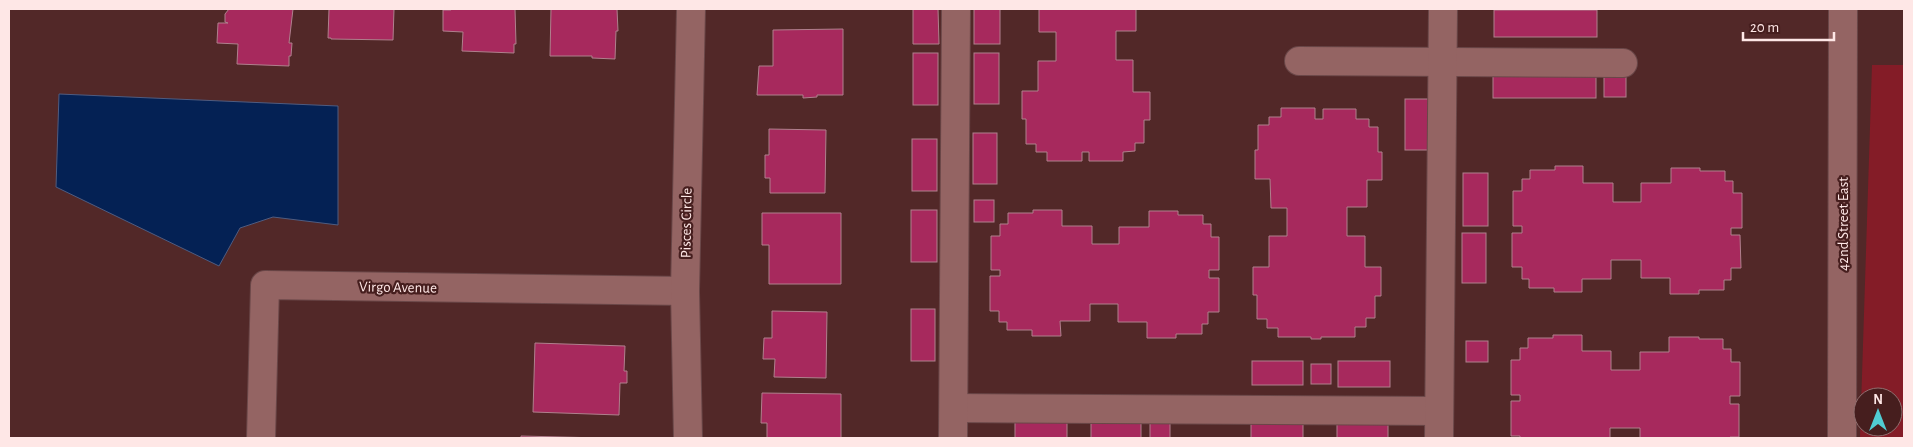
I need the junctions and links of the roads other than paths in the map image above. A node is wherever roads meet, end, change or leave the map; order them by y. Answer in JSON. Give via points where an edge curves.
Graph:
{"nodes":[{"id":1,"x":691,"y":9,"type":"edge"},
{"id":2,"x":956,"y":9,"type":"edge"},
{"id":3,"x":1443,"y":9,"type":"edge"},
{"id":4,"x":1843,"y":9,"type":"edge"},
{"id":5,"x":1299,"y":61,"type":"dead end"},
{"id":6,"x":1443,"y":62,"type":"junction"},
{"id":7,"x":1623,"y":63,"type":"dead end"},
{"id":8,"x":685,"y":290,"type":"junction"},
{"id":9,"x":954,"y":408,"type":"junction"},
{"id":10,"x":1439,"y":411,"type":"junction"},
{"id":11,"x":261,"y":438,"type":"edge"},
{"id":12,"x":688,"y":438,"type":"edge"},
{"id":13,"x":953,"y":438,"type":"edge"},
{"id":14,"x":1439,"y":438,"type":"edge"},
{"id":15,"x":1842,"y":438,"type":"edge"}],
"edges":[{"from":1,"to":8,"type":"street","name":"Pisces Circle"},
{"from":2,"to":9,"type":"street"},
{"from":3,"to":6,"type":"street"},
{"from":4,"to":15,"type":"street","name":"42nd Street East"},
{"from":5,"to":6,"type":"street"},
{"from":6,"to":7,"type":"street"},
{"from":6,"to":10,"type":"street"},
{"from":8,"to":11,"type":"street","name":"Virgo Avenue","via":[[265,286]]},
{"from":8,"to":12,"type":"street","name":"Pisces Circle"},
{"from":9,"to":10,"type":"street"},
{"from":9,"to":13,"type":"street"},
{"from":10,"to":14,"type":"street"}]}
